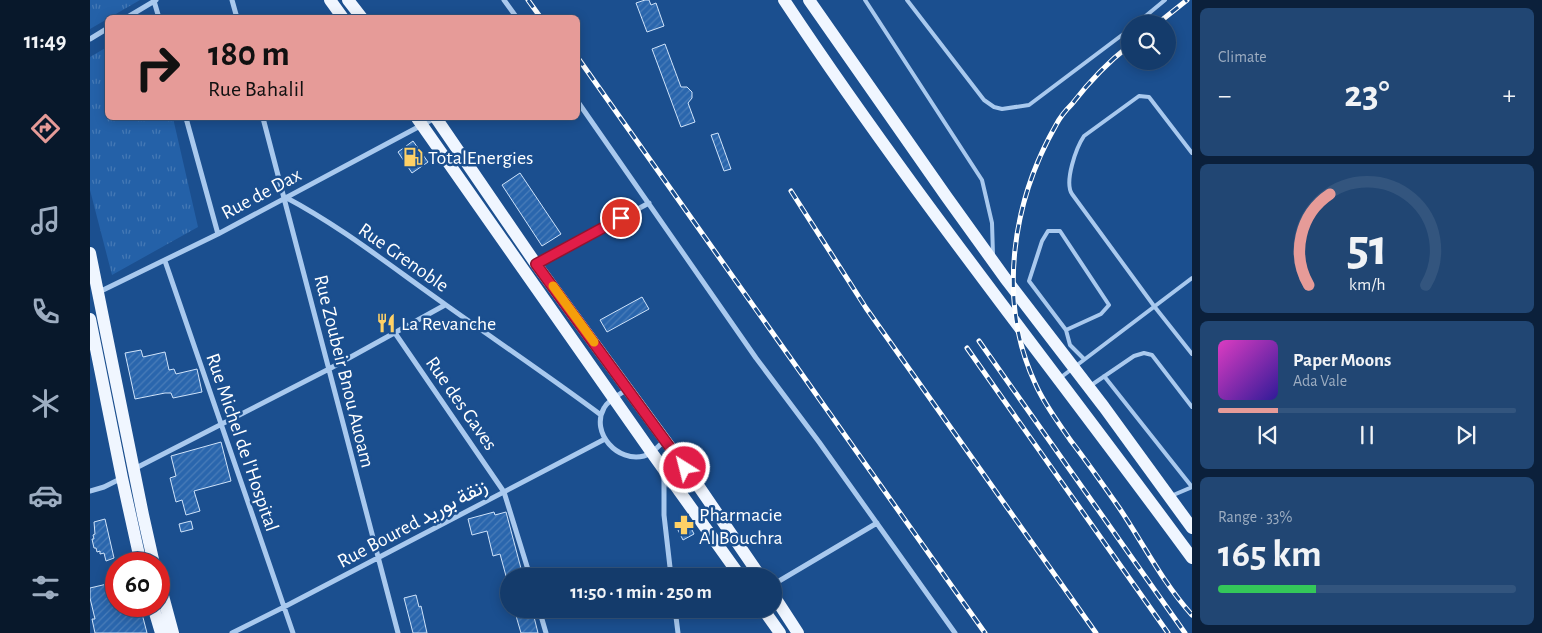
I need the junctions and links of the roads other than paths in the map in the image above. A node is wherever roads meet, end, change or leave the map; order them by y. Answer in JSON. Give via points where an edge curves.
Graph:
{"nodes":[{"id":1,"x":155,"y":0,"type":"edge"},
{"id":2,"x":232,"y":0,"type":"edge"},
{"id":3,"x":330,"y":0,"type":"edge"},
{"id":4,"x":348,"y":0,"type":"edge"},
{"id":5,"x":504,"y":0,"type":"edge"},
{"id":6,"x":784,"y":0,"type":"edge"},
{"id":7,"x":809,"y":0,"type":"edge"},
{"id":8,"x":865,"y":0,"type":"edge"},
{"id":9,"x":906,"y":0,"type":"edge"},
{"id":10,"x":1165,"y":0,"type":"edge"},
{"id":11,"x":131,"y":15,"type":"edge"},
{"id":12,"x":158,"y":15,"type":"edge"},
{"id":13,"x":236,"y":15,"type":"edge"},
{"id":14,"x":341,"y":15,"type":"edge"},
{"id":15,"x":360,"y":15,"type":"edge"},
{"id":16,"x":515,"y":15,"type":"edge"},
{"id":17,"x":1147,"y":15,"type":"edge"},
{"id":18,"x":105,"y":30,"type":"edge"},
{"id":19,"x":1121,"y":36,"type":"edge"},
{"id":20,"x":90,"y":39,"type":"edge"},
{"id":21,"x":580,"y":105,"type":"edge"},
{"id":22,"x":187,"y":120,"type":"edge"},
{"id":23,"x":264,"y":120,"type":"edge"},
{"id":24,"x":437,"y":120,"type":"edge"},
{"id":25,"x":420,"y":121,"type":"edge"},
{"id":26,"x":1192,"y":153,"type":"edge"},
{"id":27,"x":285,"y":197,"type":"junction"},
{"id":28,"x":649,"y":203,"type":"junction"},
{"id":29,"x":218,"y":234,"type":"junction"},
{"id":30,"x":90,"y":253,"type":"edge"},
{"id":31,"x":165,"y":261,"type":"junction"},
{"id":32,"x":993,"y":262,"type":"junction"},
{"id":33,"x":536,"y":264,"type":"junction"},
{"id":34,"x":1192,"y":278,"type":"edge"},
{"id":35,"x":99,"y":292,"type":"junction"},
{"id":36,"x":1017,"y":294,"type":"junction"},
{"id":37,"x":445,"y":305,"type":"junction"},
{"id":38,"x":1154,"y":306,"type":"junction"},
{"id":39,"x":1003,"y":307,"type":"junction"},
{"id":40,"x":90,"y":319,"type":"edge"},
{"id":41,"x":1066,"y":330,"type":"junction"},
{"id":42,"x":395,"y":333,"type":"junction"},
{"id":43,"x":1192,"y":354,"type":"edge"},
{"id":44,"x":1084,"y":360,"type":"junction"},
{"id":45,"x":1074,"y":368,"type":"junction"},
{"id":46,"x":329,"y":369,"type":"junction"},
{"id":47,"x":1104,"y":376,"type":"junction"},
{"id":48,"x":1059,"y":380,"type":"junction"},
{"id":49,"x":1088,"y":387,"type":"junction"},
{"id":50,"x":628,"y":389,"type":"junction"},
{"id":51,"x":614,"y":399,"type":"junction"},
{"id":52,"x":1192,"y":407,"type":"edge"},
{"id":53,"x":601,"y":415,"type":"junction"},
{"id":54,"x":222,"y":424,"type":"junction"},
{"id":55,"x":605,"y":439,"type":"junction"},
{"id":56,"x":665,"y":440,"type":"junction"},
{"id":57,"x":652,"y":453,"type":"junction"},
{"id":58,"x":664,"y":469,"type":"junction"},
{"id":59,"x":134,"y":470,"type":"junction"},
{"id":60,"x":122,"y":478,"type":"junction"},
{"id":61,"x":1192,"y":487,"type":"edge"},
{"id":62,"x":90,"y":491,"type":"edge"},
{"id":63,"x":504,"y":492,"type":"junction"},
{"id":64,"x":1169,"y":497,"type":"junction"},
{"id":65,"x":1154,"y":508,"type":"junction"},
{"id":66,"x":877,"y":523,"type":"junction"},
{"id":67,"x":1192,"y":528,"type":"edge"},
{"id":68,"x":139,"y":552,"type":"edge"},
{"id":69,"x":151,"y":552,"type":"edge"},
{"id":70,"x":1191,"y":555,"type":"edge"},
{"id":71,"x":378,"y":558,"type":"junction"},
{"id":72,"x":528,"y":568,"type":"edge"},
{"id":73,"x":670,"y":568,"type":"edge"},
{"id":74,"x":734,"y":568,"type":"edge"},
{"id":75,"x":754,"y":568,"type":"edge"},
{"id":76,"x":782,"y":579,"type":"edge"},
{"id":77,"x":284,"y":607,"type":"junction"},
{"id":78,"x":782,"y":608,"type":"edge"},
{"id":79,"x":156,"y":617,"type":"edge"},
{"id":80,"x":169,"y":617,"type":"edge"},
{"id":81,"x":542,"y":618,"type":"edge"},
{"id":82,"x":676,"y":618,"type":"edge"},
{"id":83,"x":769,"y":618,"type":"edge"},
{"id":84,"x":160,"y":633,"type":"edge"},
{"id":85,"x":173,"y":633,"type":"edge"},
{"id":86,"x":232,"y":633,"type":"edge"},
{"id":87,"x":293,"y":633,"type":"edge"},
{"id":88,"x":398,"y":633,"type":"edge"},
{"id":89,"x":546,"y":633,"type":"edge"},
{"id":90,"x":678,"y":633,"type":"edge"},
{"id":91,"x":780,"y":633,"type":"edge"},
{"id":92,"x":798,"y":633,"type":"edge"},
{"id":93,"x":955,"y":633,"type":"edge"}],
"edges":[{"from":1,"to":11,"type":"street"},
{"from":1,"to":12,"type":"street"},
{"from":2,"to":13,"type":"street"},
{"from":3,"to":14,"type":"main road"},
{"from":4,"to":15,"type":"main road"},
{"from":5,"to":16,"type":"street"},
{"from":6,"to":39,"type":"main road","via":[[847,95]]},
{"from":7,"to":32,"type":"main road"},
{"from":8,"to":32,"type":"lane","via":[[982,180],[992,224]]},
{"from":9,"to":19,"type":"lane","via":[[984,100],[1002,109],[1029,105]]},
{"from":10,"to":17,"type":"lane"},
{"from":18,"to":20,"type":"street"},
{"from":21,"to":28,"type":"street"},
{"from":22,"to":29,"type":"street"},
{"from":23,"to":27,"type":"street","name":"Rue Zoubeir Bnou Auoam"},
{"from":24,"to":33,"type":"main road"},
{"from":25,"to":27,"type":"street","name":"Rue de Dax"},
{"from":25,"to":51,"type":"main road"},
{"from":26,"to":38,"type":"lane","via":[[1149,97],[1139,96],[1084,136],[1069,180],[1070,192]]},
{"from":27,"to":29,"type":"street","name":"Rue de Dax"},
{"from":27,"to":37,"type":"street","name":"Rue Grenoble","via":[[389,264]]},
{"from":27,"to":46,"type":"street","name":"Rue Zoubeir Bnou Auoam"},
{"from":28,"to":33,"type":"street"},
{"from":28,"to":66,"type":"street","via":[[756,358]]},
{"from":29,"to":31,"type":"street","name":"Rue de Dax"},
{"from":30,"to":35,"type":"main road"},
{"from":31,"to":35,"type":"street","name":"Rue de Dax"},
{"from":31,"to":54,"type":"street","name":"Rue Michel de l'Hospital"},
{"from":32,"to":36,"type":"main road"},
{"from":33,"to":50,"type":"main road"},
{"from":34,"to":38,"type":"lane"},
{"from":35,"to":59,"type":"main road"},
{"from":36,"to":39,"type":"main road"},
{"from":36,"to":45,"type":"main road"},
{"from":37,"to":42,"type":"street"},
{"from":37,"to":53,"type":"street","name":"Rue Grenoble"},
{"from":38,"to":43,"type":"lane"},
{"from":38,"to":44,"type":"lane"},
{"from":39,"to":48,"type":"main road"},
{"from":40,"to":60,"type":"main road"},
{"from":41,"to":41,"type":"lane","via":[[1030,281],[1048,231],[1060,232],[1109,305],[1101,314]]},
{"from":41,"to":44,"type":"lane","via":[[1070,345]]},
{"from":42,"to":46,"type":"street"},
{"from":42,"to":63,"type":"street","name":"Rue des Gaves"},
{"from":44,"to":45,"type":"lane"},
{"from":45,"to":48,"type":"lane"},
{"from":45,"to":49,"type":"main road"},
{"from":46,"to":54,"type":"street"},
{"from":46,"to":71,"type":"street","name":"Rue Zoubeir Bnou Auoam"},
{"from":47,"to":49,"type":"lane"},
{"from":47,"to":52,"type":"lane","via":[[1134,356],[1144,352],[1152,354]]},
{"from":47,"to":61,"type":"lane"},
{"from":48,"to":65,"type":"main road"},
{"from":49,"to":64,"type":"main road"},
{"from":50,"to":51,"type":"street"},
{"from":50,"to":56,"type":"main road"},
{"from":51,"to":53,"type":"street","via":[[604,407]]},
{"from":51,"to":57,"type":"main road"},
{"from":53,"to":55,"type":"street"},
{"from":54,"to":59,"type":"street"},
{"from":54,"to":77,"type":"street","name":"Rue Michel de l'Hospital"},
{"from":55,"to":57,"type":"street","via":[[623,455],[636,457]]},
{"from":55,"to":63,"type":"street","name":"Rue Boured زنقة بوريد"},
{"from":56,"to":57,"type":"street"},
{"from":56,"to":75,"type":"main road"},
{"from":57,"to":58,"type":"main road"},
{"from":58,"to":73,"type":"street","via":[[664,515]]},
{"from":58,"to":74,"type":"main road"},
{"from":59,"to":69,"type":"main road"},
{"from":60,"to":62,"type":"street"},
{"from":60,"to":68,"type":"main road"},
{"from":61,"to":64,"type":"lane"},
{"from":63,"to":71,"type":"street","name":"Rue Boured زنقة بوريد"},
{"from":63,"to":72,"type":"street","name":"Rue des Gaves"},
{"from":64,"to":65,"type":"main road"},
{"from":64,"to":67,"type":"main road"},
{"from":65,"to":70,"type":"main road"},
{"from":66,"to":76,"type":"street"},
{"from":66,"to":93,"type":"street"},
{"from":71,"to":77,"type":"street","name":"Rue Boured زنقة بوريد"},
{"from":71,"to":88,"type":"street","name":"Rue Zoubeir Bnou Auoam"},
{"from":77,"to":86,"type":"street","name":"Rue Boured زنقة بوريد"},
{"from":77,"to":87,"type":"street","name":"Rue Michel de l'Hospital"},
{"from":78,"to":92,"type":"main road"},
{"from":79,"to":84,"type":"main road"},
{"from":80,"to":85,"type":"main road"},
{"from":81,"to":89,"type":"street"},
{"from":82,"to":90,"type":"street"},
{"from":83,"to":91,"type":"main road"}]}
